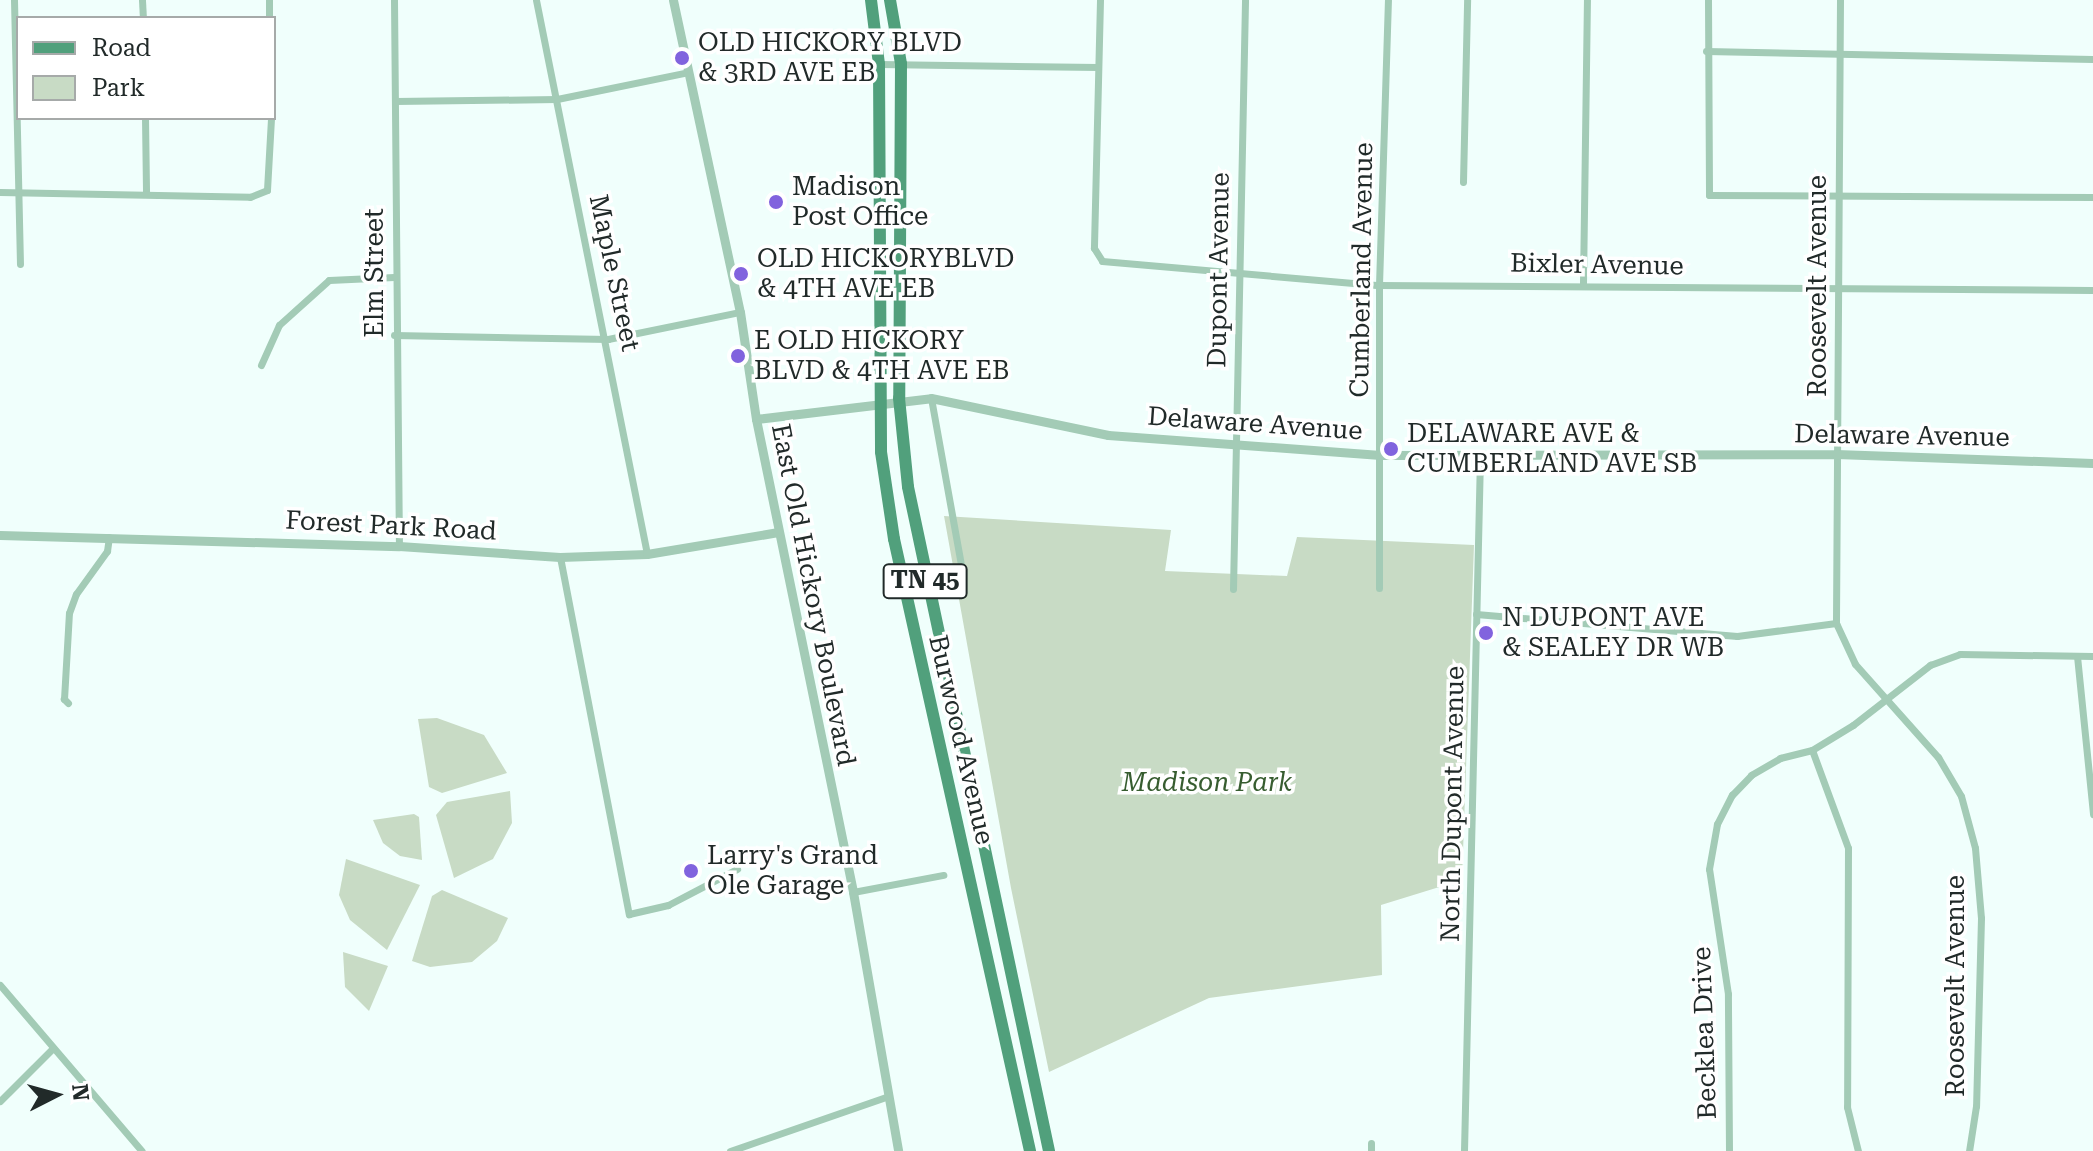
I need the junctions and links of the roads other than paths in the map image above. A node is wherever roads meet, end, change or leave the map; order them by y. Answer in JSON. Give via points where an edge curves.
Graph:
{"nodes":[{"id":1,"x":14,"y":0,"type":"edge"},
{"id":2,"x":394,"y":0,"type":"edge"},
{"id":3,"x":536,"y":0,"type":"edge"},
{"id":4,"x":673,"y":0,"type":"edge"},
{"id":5,"x":871,"y":0,"type":"edge"},
{"id":6,"x":890,"y":0,"type":"edge"},
{"id":7,"x":1100,"y":0,"type":"edge"},
{"id":8,"x":1245,"y":0,"type":"edge"},
{"id":9,"x":1388,"y":0,"type":"edge"},
{"id":10,"x":1467,"y":0,"type":"edge"},
{"id":11,"x":1587,"y":0,"type":"edge"},
{"id":12,"x":1708,"y":0,"type":"edge"},
{"id":13,"x":1840,"y":0,"type":"edge"},
{"id":14,"x":1706,"y":51,"type":"junction"},
{"id":15,"x":1839,"y":55,"type":"junction"},
{"id":16,"x":2093,"y":59,"type":"edge"},
{"id":17,"x":879,"y":64,"type":"junction"},
{"id":18,"x":901,"y":64,"type":"junction"},
{"id":19,"x":1098,"y":67,"type":"junction"},
{"id":20,"x":688,"y":72,"type":"junction"},
{"id":21,"x":16,"y":77,"type":"edge"},
{"id":22,"x":557,"y":99,"type":"junction"},
{"id":23,"x":395,"y":101,"type":"junction"},
{"id":24,"x":17,"y":120,"type":"edge"},
{"id":25,"x":145,"y":120,"type":"edge"},
{"id":26,"x":271,"y":120,"type":"edge"},
{"id":27,"x":1463,"y":182,"type":"dead end"},
{"id":28,"x":0,"y":192,"type":"edge"},
{"id":29,"x":19,"y":193,"type":"junction"},
{"id":30,"x":146,"y":194,"type":"junction"},
{"id":31,"x":1838,"y":194,"type":"junction"},
{"id":32,"x":2093,"y":197,"type":"edge"},
{"id":33,"x":20,"y":264,"type":"dead end"},
{"id":34,"x":1240,"y":271,"type":"junction"},
{"id":35,"x":394,"y":277,"type":"junction"},
{"id":36,"x":1583,"y":283,"type":"junction"},
{"id":37,"x":1379,"y":285,"type":"junction"},
{"id":38,"x":1840,"y":287,"type":"junction"},
{"id":39,"x":2093,"y":290,"type":"edge"},
{"id":40,"x":740,"y":312,"type":"junction"},
{"id":41,"x":394,"y":335,"type":"junction"},
{"id":42,"x":608,"y":339,"type":"junction"},
{"id":43,"x":261,"y":365,"type":"dead end"},
{"id":44,"x":899,"y":398,"type":"junction"},
{"id":45,"x":931,"y":398,"type":"junction"},
{"id":46,"x":877,"y":401,"type":"junction"},
{"id":47,"x":756,"y":419,"type":"junction"},
{"id":48,"x":1234,"y":445,"type":"junction"},
{"id":49,"x":1836,"y":454,"type":"junction"},
{"id":50,"x":1380,"y":455,"type":"junction"},
{"id":51,"x":1480,"y":457,"type":"junction"},
{"id":52,"x":2093,"y":463,"type":"edge"},
{"id":53,"x":778,"y":532,"type":"junction"},
{"id":54,"x":0,"y":535,"type":"edge"},
{"id":55,"x":109,"y":537,"type":"junction"},
{"id":56,"x":399,"y":546,"type":"junction"},
{"id":57,"x":647,"y":554,"type":"junction"},
{"id":58,"x":560,"y":557,"type":"junction"},
{"id":59,"x":963,"y":576,"type":"dead end"},
{"id":60,"x":1379,"y":588,"type":"dead end"},
{"id":61,"x":1233,"y":589,"type":"dead end"},
{"id":62,"x":1476,"y":614,"type":"junction"},
{"id":63,"x":1836,"y":623,"type":"junction"},
{"id":64,"x":2077,"y":656,"type":"junction"},
{"id":65,"x":2093,"y":656,"type":"edge"},
{"id":66,"x":1887,"y":696,"type":"junction"},
{"id":67,"x":68,"y":703,"type":"dead end"},
{"id":68,"x":1812,"y":750,"type":"junction"},
{"id":69,"x":2093,"y":814,"type":"edge"},
{"id":70,"x":737,"y":869,"type":"dead end"},
{"id":71,"x":943,"y":875,"type":"dead end"},
{"id":72,"x":853,"y":892,"type":"junction"},
{"id":73,"x":0,"y":985,"type":"edge"},
{"id":74,"x":53,"y":1048,"type":"junction"},
{"id":75,"x":889,"y":1096,"type":"junction"},
{"id":76,"x":0,"y":1101,"type":"edge"},
{"id":77,"x":142,"y":1151,"type":"edge"},
{"id":78,"x":730,"y":1151,"type":"edge"},
{"id":79,"x":898,"y":1151,"type":"edge"},
{"id":80,"x":1030,"y":1151,"type":"edge"},
{"id":81,"x":1049,"y":1151,"type":"edge"},
{"id":82,"x":1464,"y":1151,"type":"edge"},
{"id":83,"x":1729,"y":1151,"type":"edge"},
{"id":84,"x":1858,"y":1151,"type":"edge"},
{"id":85,"x":1969,"y":1151,"type":"edge"}],
"edges":[{"from":1,"to":21,"type":"street"},
{"from":2,"to":23,"type":"street","name":"Elm Street"},
{"from":3,"to":22,"type":"street","name":"Maple Street"},
{"from":4,"to":20,"type":"street","name":"East Old Hickory Boulevard"},
{"from":5,"to":17,"type":"main road","name":"Burwood Avenue","number":"TN 45"},
{"from":6,"to":18,"type":"main road","name":"Burwood Avenue","number":"TN 45"},
{"from":7,"to":19,"type":"street"},
{"from":8,"to":34,"type":"street","name":"Dupont Avenue"},
{"from":9,"to":37,"type":"street","name":"Cumberland Avenue"},
{"from":10,"to":27,"type":"street"},
{"from":11,"to":36,"type":"street"},
{"from":12,"to":14,"type":"street"},
{"from":13,"to":15,"type":"street","name":"Roosevelt Avenue"},
{"from":14,"to":15,"type":"street"},
{"from":14,"to":31,"type":"street","via":[[1709,192]]},
{"from":15,"to":16,"type":"street"},
{"from":15,"to":31,"type":"street","name":"Roosevelt Avenue"},
{"from":17,"to":18,"type":"street"},
{"from":17,"to":46,"type":"main road","name":"Burwood Avenue","number":"TN 45"},
{"from":18,"to":19,"type":"street"},
{"from":18,"to":44,"type":"main road","name":"Burwood Avenue","number":"TN 45"},
{"from":19,"to":34,"type":"street","name":"Bixler Avenue","via":[[1094,248],[1102,261]]},
{"from":20,"to":22,"type":"street"},
{"from":20,"to":40,"type":"street","name":"East Old Hickory Boulevard"},
{"from":22,"to":23,"type":"street"},
{"from":22,"to":42,"type":"street","name":"Maple Street"},
{"from":23,"to":35,"type":"street","name":"Elm Street"},
{"from":24,"to":29,"type":"street"},
{"from":25,"to":30,"type":"street"},
{"from":26,"to":30,"type":"street","via":[[267,190],[250,197]]},
{"from":28,"to":29,"type":"street"},
{"from":29,"to":30,"type":"street"},
{"from":29,"to":33,"type":"street"},
{"from":31,"to":32,"type":"street"},
{"from":31,"to":38,"type":"street","name":"Roosevelt Avenue"},
{"from":34,"to":37,"type":"street","name":"Bixler Avenue"},
{"from":34,"to":48,"type":"street","name":"Dupont Avenue"},
{"from":35,"to":41,"type":"street","name":"Elm Street"},
{"from":35,"to":43,"type":"street","via":[[329,280],[279,325]]},
{"from":36,"to":37,"type":"street","name":"Bixler Avenue"},
{"from":36,"to":38,"type":"street","name":"Bixler Avenue"},
{"from":37,"to":50,"type":"street","name":"Cumberland Avenue"},
{"from":38,"to":39,"type":"street","name":"Bixler Avenue"},
{"from":38,"to":49,"type":"street","name":"Roosevelt Avenue"},
{"from":40,"to":42,"type":"street"},
{"from":40,"to":47,"type":"street","name":"East Old Hickory Boulevard"},
{"from":41,"to":42,"type":"street"},
{"from":41,"to":56,"type":"street","name":"Elm Street"},
{"from":42,"to":57,"type":"street","name":"Maple Street"},
{"from":44,"to":45,"type":"street","name":"Delaware Avenue"},
{"from":44,"to":46,"type":"street","name":"Delaware Avenue"},
{"from":44,"to":81,"type":"main road","name":"Burwood Avenue","number":"TN 45","via":[[908,487],[930,608]]},
{"from":45,"to":48,"type":"street","name":"Delaware Avenue","via":[[1108,435]]},
{"from":45,"to":59,"type":"street"},
{"from":46,"to":47,"type":"street","name":"Delaware Avenue"},
{"from":46,"to":80,"type":"main road","name":"Burwood Avenue","number":"TN 45","via":[[894,539]]},
{"from":47,"to":53,"type":"street","name":"East Old Hickory Boulevard"},
{"from":48,"to":50,"type":"street","name":"Delaware Avenue"},
{"from":48,"to":61,"type":"street","name":"Dupont Avenue"},
{"from":49,"to":51,"type":"street","name":"Delaware Avenue"},
{"from":49,"to":52,"type":"street","name":"Delaware Avenue"},
{"from":49,"to":63,"type":"street","name":"Roosevelt Avenue"},
{"from":50,"to":51,"type":"street","name":"Delaware Avenue"},
{"from":50,"to":60,"type":"street","name":"Cumberland Avenue"},
{"from":51,"to":62,"type":"street","name":"North Dupont Avenue"},
{"from":53,"to":57,"type":"street","name":"Forest Park Road"},
{"from":53,"to":72,"type":"street","name":"East Old Hickory Boulevard"},
{"from":54,"to":55,"type":"street","name":"Forest Park Road"},
{"from":55,"to":56,"type":"street","name":"Forest Park Road"},
{"from":55,"to":67,"type":"street","via":[[107,551],[69,613],[64,699]]},
{"from":56,"to":58,"type":"street","name":"Forest Park Road"},
{"from":57,"to":58,"type":"street","name":"Forest Park Road"},
{"from":58,"to":70,"type":"street","via":[[629,914],[668,905]]},
{"from":62,"to":63,"type":"street","via":[[1760,636]]},
{"from":62,"to":82,"type":"street","name":"North Dupont Avenue"},
{"from":63,"to":66,"type":"street","name":"Roosevelt Avenue","via":[[1855,664]]},
{"from":64,"to":65,"type":"street","name":"Becklea Drive"},
{"from":64,"to":66,"type":"street","name":"Becklea Drive","via":[[1960,654],[1930,665]]},
{"from":64,"to":69,"type":"street"},
{"from":66,"to":68,"type":"street","name":"Becklea Drive"},
{"from":66,"to":85,"type":"street","name":"Roosevelt Avenue","via":[[1938,757],[1961,796],[1975,848],[1980,950],[1976,1106]]},
{"from":68,"to":83,"type":"street","name":"Becklea Drive","via":[[1780,758],[1751,775],[1732,795],[1711,849],[1709,869],[1728,994]]},
{"from":68,"to":84,"type":"street","via":[[1848,848],[1847,1107]]},
{"from":71,"to":72,"type":"street"},
{"from":72,"to":75,"type":"street","name":"East Old Hickory Boulevard"},
{"from":73,"to":74,"type":"street"},
{"from":74,"to":76,"type":"street"},
{"from":74,"to":77,"type":"street"},
{"from":75,"to":78,"type":"street"},
{"from":75,"to":79,"type":"street","name":"East Old Hickory Boulevard"}]}
